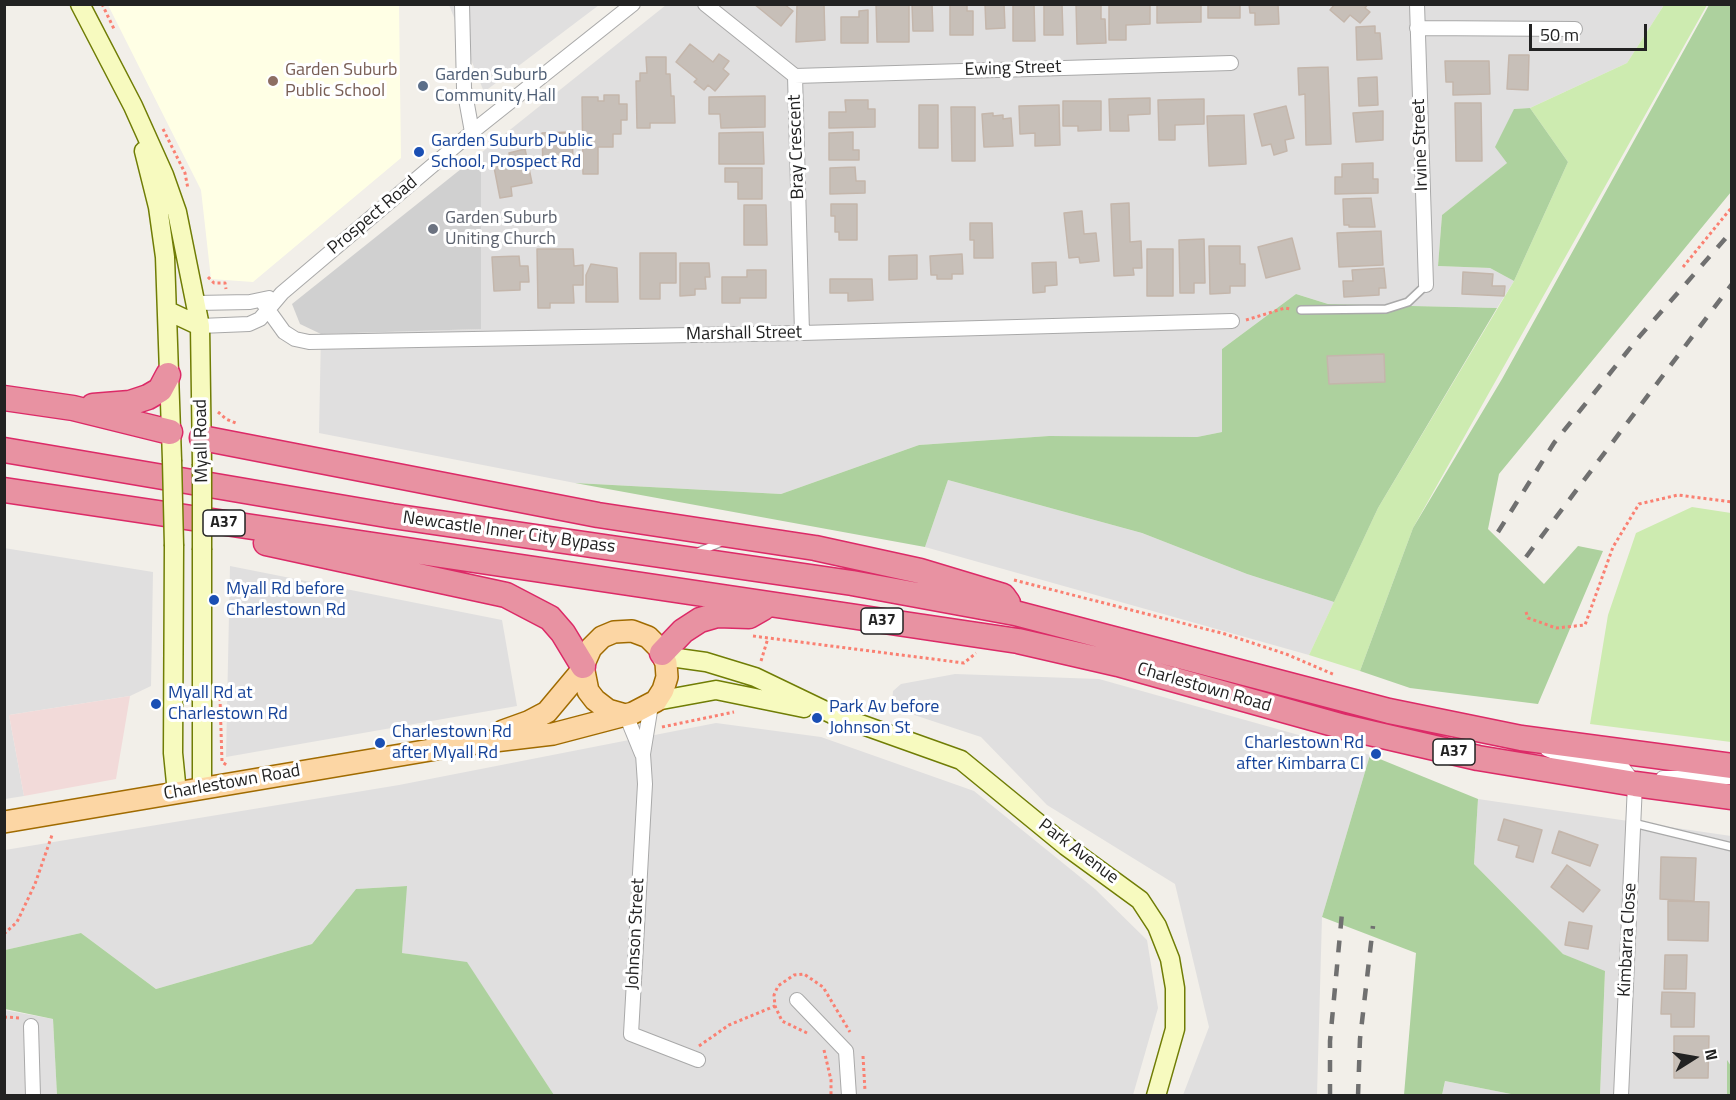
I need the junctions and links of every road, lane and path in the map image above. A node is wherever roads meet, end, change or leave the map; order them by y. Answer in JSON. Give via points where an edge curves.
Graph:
{"nodes":[{"id":1,"x":80,"y":4,"type":"edge"},
{"id":2,"x":462,"y":4,"type":"edge"},
{"id":3,"x":633,"y":4,"type":"edge"},
{"id":4,"x":705,"y":4,"type":"edge"},
{"id":5,"x":1417,"y":4,"type":"edge"},
{"id":6,"x":1417,"y":28,"type":"junction"},
{"id":7,"x":1575,"y":30,"type":"dead end"},
{"id":8,"x":1231,"y":63,"type":"dead end"},
{"id":9,"x":795,"y":76,"type":"junction"},
{"id":10,"x":133,"y":106,"type":"junction"},
{"id":11,"x":472,"y":132,"type":"junction"},
{"id":12,"x":1731,"y":207,"type":"edge"},
{"id":13,"x":1683,"y":267,"type":"dead end"},
{"id":14,"x":225,"y":283,"type":"dead end"},
{"id":15,"x":1426,"y":285,"type":"joint"},
{"id":16,"x":196,"y":303,"type":"junction"},
{"id":17,"x":228,"y":303,"type":"junction"},
{"id":18,"x":264,"y":305,"type":"junction"},
{"id":19,"x":1300,"y":310,"type":"joint"},
{"id":20,"x":168,"y":311,"type":"junction"},
{"id":21,"x":1233,"y":321,"type":"joint"},
{"id":22,"x":200,"y":326,"type":"junction"},
{"id":23,"x":802,"y":333,"type":"junction"},
{"id":24,"x":168,"y":375,"type":"junction"},
{"id":25,"x":4,"y":398,"type":"edge"},
{"id":26,"x":73,"y":408,"type":"junction"},
{"id":27,"x":216,"y":409,"type":"dead end"},
{"id":28,"x":223,"y":422,"type":"dead end"},
{"id":29,"x":170,"y":432,"type":"junction"},
{"id":30,"x":202,"y":438,"type":"junction"},
{"id":31,"x":4,"y":450,"type":"edge"},
{"id":32,"x":175,"y":460,"type":"junction"},
{"id":33,"x":4,"y":490,"type":"edge"},
{"id":34,"x":54,"y":499,"type":"junction"},
{"id":35,"x":1731,"y":502,"type":"edge"},
{"id":36,"x":731,"y":533,"type":"junction"},
{"id":37,"x":679,"y":558,"type":"junction"},
{"id":38,"x":770,"y":604,"type":"junction"},
{"id":39,"x":1526,"y":612,"type":"dead end"},
{"id":40,"x":1015,"y":613,"type":"junction"},
{"id":41,"x":746,"y":635,"type":"dead end"},
{"id":42,"x":768,"y":638,"type":"junction"},
{"id":43,"x":663,"y":654,"type":"junction"},
{"id":44,"x":1286,"y":654,"type":"dead end"},
{"id":45,"x":964,"y":663,"type":"dead end"},
{"id":46,"x":583,"y":668,"type":"junction"},
{"id":47,"x":758,"y":672,"type":"dead end"},
{"id":48,"x":1340,"y":676,"type":"dead end"},
{"id":49,"x":653,"y":703,"type":"junction"},
{"id":50,"x":739,"y":711,"type":"dead end"},
{"id":51,"x":624,"y":714,"type":"junction"},
{"id":52,"x":832,"y":714,"type":"junction"},
{"id":53,"x":652,"y":729,"type":"dead end"},
{"id":54,"x":1521,"y":738,"type":"junction"},
{"id":55,"x":460,"y":745,"type":"junction"},
{"id":56,"x":222,"y":762,"type":"dead end"},
{"id":57,"x":644,"y":762,"type":"junction"},
{"id":58,"x":228,"y":766,"type":"dead end"},
{"id":59,"x":1731,"y":766,"type":"edge"},
{"id":60,"x":1731,"y":777,"type":"edge"},
{"id":61,"x":1635,"y":784,"type":"junction"},
{"id":62,"x":202,"y":788,"type":"junction"},
{"id":63,"x":177,"y":793,"type":"junction"},
{"id":64,"x":1731,"y":797,"type":"edge"},
{"id":65,"x":4,"y":822,"type":"edge"},
{"id":66,"x":1633,"y":823,"type":"junction"},
{"id":67,"x":52,"y":835,"type":"dead end"},
{"id":68,"x":1731,"y":847,"type":"edge"},
{"id":69,"x":4,"y":934,"type":"edge"},
{"id":70,"x":797,"y":1000,"type":"dead end"},
{"id":71,"x":775,"y":1006,"type":"dead end"},
{"id":72,"x":31,"y":1026,"type":"dead end"},
{"id":73,"x":695,"y":1059,"type":"joint"},
{"id":74,"x":33,"y":1095,"type":"edge"},
{"id":75,"x":849,"y":1095,"type":"edge"},
{"id":76,"x":1156,"y":1095,"type":"edge"},
{"id":77,"x":1621,"y":1095,"type":"edge"}],
"edges":[{"from":1,"to":10,"type":"main road","name":"Myall Road"},
{"from":2,"to":11,"type":"street","via":[[464,88]]},
{"from":3,"to":11,"type":"street","name":"Prospect Road"},
{"from":4,"to":9,"type":"street","name":"Bray Crescent"},
{"from":5,"to":6,"type":"street","name":"Irvine Street"},
{"from":6,"to":7,"type":"street"},
{"from":6,"to":15,"type":"street","name":"Irvine Street"},
{"from":8,"to":9,"type":"street","name":"Ewing Street"},
{"from":9,"to":23,"type":"street","name":"Bray Crescent"},
{"from":10,"to":16,"type":"main road","name":"Myall Road","via":[[170,190]]},
{"from":10,"to":20,"type":"main road","name":"Myall Road","via":[[162,228]]},
{"from":11,"to":18,"type":"street","name":"Prospect Road"},
{"from":12,"to":13,"type":"path"},
{"from":14,"to":17,"type":"path"},
{"from":15,"to":19,"type":"lane","via":[[1408,302],[1386,309]]},
{"from":16,"to":17,"type":"street"},
{"from":16,"to":20,"type":"main road"},
{"from":16,"to":22,"type":"main road","name":"Myall Road"},
{"from":17,"to":18,"type":"street"},
{"from":18,"to":22,"type":"street","name":"Prospect Road","via":[[252,323]]},
{"from":18,"to":23,"type":"street","name":"Marshall Street","via":[[284,332],[309,342]]},
{"from":19,"to":21,"type":"path","via":[[1285,308]]},
{"from":20,"to":22,"type":"main road"},
{"from":20,"to":24,"type":"main road","name":"Myall Road"},
{"from":21,"to":23,"type":"street","name":"Marshall Street"},
{"from":22,"to":30,"type":"main road","name":"Myall Road"},
{"from":24,"to":26,"type":"highway","via":[[157,392],[130,404]]},
{"from":24,"to":29,"type":"main road","name":"Myall Road"},
{"from":25,"to":26,"type":"highway"},
{"from":26,"to":29,"type":"highway"},
{"from":27,"to":28,"type":"path"},
{"from":29,"to":30,"type":"main road"},
{"from":29,"to":32,"type":"main road","name":"Myall Road"},
{"from":30,"to":32,"type":"main road"},
{"from":30,"to":36,"type":"highway","via":[[598,515]]},
{"from":30,"to":62,"type":"main road","name":"Myall Road","bridge":true},
{"from":31,"to":37,"type":"highway","name":"Newcastle Inner City Bypass","number":"A37","via":[[392,516]]},
{"from":32,"to":63,"type":"main road","name":"Myall Road","bridge":true,"via":[[173,744]]},
{"from":33,"to":34,"type":"highway","name":"Newcastle Inner City Bypass","number":"A37"},
{"from":34,"to":38,"type":"highway","name":"Newcastle Inner City Bypass","number":"A37"},
{"from":34,"to":46,"type":"highway","via":[[506,595],[550,618]]},
{"from":35,"to":39,"type":"path","via":[[1678,495],[1639,504],[1613,547],[1585,625],[1556,628],[1528,618]]},
{"from":36,"to":37,"type":"lane","via":[[714,547]]},
{"from":36,"to":40,"type":"highway","via":[[920,571],[1004,596]]},
{"from":37,"to":40,"type":"highway","name":"Newcastle Inner City Bypass","number":"A37","via":[[852,583]]},
{"from":38,"to":43,"type":"highway","via":[[749,616],[717,615],[700,620],[683,631]]},
{"from":38,"to":61,"type":"highway","name":"Charlestown Road","number":"A37","via":[[1018,641],[1478,758]]},
{"from":40,"to":54,"type":"highway","name":"Charlestown Road","number":"A37","via":[[1389,711]]},
{"from":41,"to":42,"type":"path"},
{"from":42,"to":45,"type":"path"},
{"from":42,"to":47,"type":"path"},
{"from":43,"to":46,"type":"main road","name":"Charlestown Road","via":[[648,637],[623,630],[597,642]]},
{"from":43,"to":49,"type":"main road","via":[[667,676]]},
{"from":43,"to":52,"type":"main road","name":"Park Avenue","via":[[761,679]]},
{"from":44,"to":48,"type":"path"},
{"from":46,"to":51,"type":"main road","via":[[588,691],[595,700]]},
{"from":46,"to":55,"type":"main road","name":"Charlestown Road","via":[[542,716]]},
{"from":49,"to":51,"type":"main road","name":"Charlestown Road"},
{"from":49,"to":52,"type":"main road","name":"Park Avenue","via":[[716,690]]},
{"from":49,"to":57,"type":"street","name":"Johnson Street","via":[[644,740]]},
{"from":50,"to":53,"type":"path"},
{"from":51,"to":55,"type":"main road","name":"Charlestown Road","via":[[553,734]]},
{"from":51,"to":57,"type":"street","name":"Johnson Street"},
{"from":52,"to":76,"type":"main road","name":"Park Avenue","via":[[961,760],[1140,900],[1158,926],[1175,988],[1175,1029]]},
{"from":54,"to":59,"type":"highway","name":"Charlestown Road","number":"A37"},
{"from":54,"to":61,"type":"street","name":"Charlestown Road","via":[[1568,758],[1622,767]]},
{"from":55,"to":62,"type":"main road","name":"Charlestown Road"},
{"from":56,"to":58,"type":"path"},
{"from":57,"to":73,"type":"street","name":"Johnson Street","via":[[631,1034]]},
{"from":60,"to":61,"type":"street","name":"Charlestown Road","via":[[1655,778]]},
{"from":61,"to":64,"type":"highway","name":"Charlestown Road","number":"A37"},
{"from":61,"to":66,"type":"street","name":"Kimbarra Close"},
{"from":62,"to":63,"type":"main road","name":"Charlestown Road"},
{"from":63,"to":65,"type":"main road","name":"Charlestown Road"},
{"from":66,"to":68,"type":"lane"},
{"from":66,"to":77,"type":"street","name":"Kimbarra Close"},
{"from":67,"to":69,"type":"path","via":[[17,922]]},
{"from":70,"to":75,"type":"street","via":[[846,1051]]},
{"from":71,"to":73,"type":"path","via":[[701,1042]]},
{"from":72,"to":74,"type":"street"}]}
